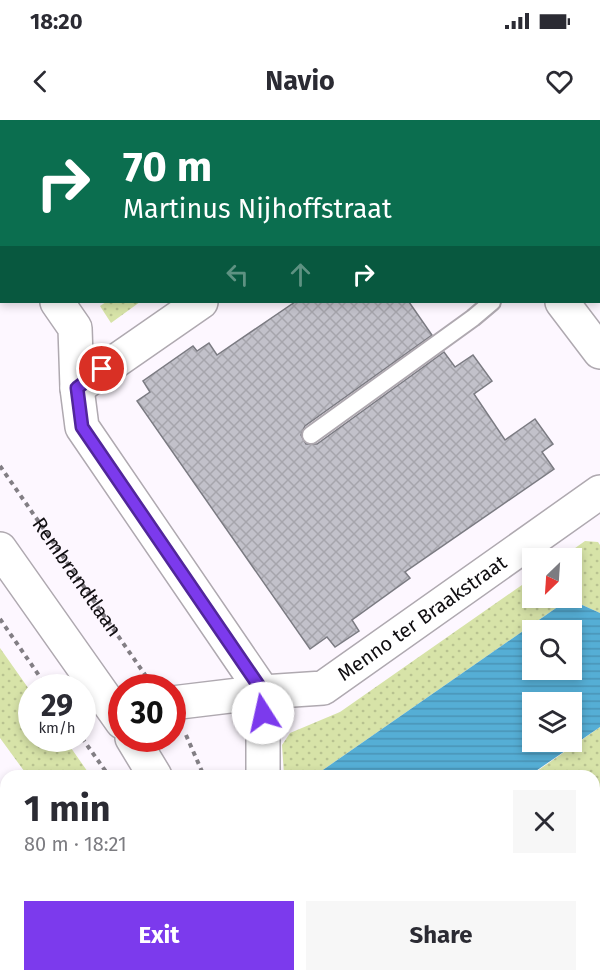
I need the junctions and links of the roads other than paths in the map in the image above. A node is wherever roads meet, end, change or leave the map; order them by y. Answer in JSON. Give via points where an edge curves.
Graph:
{"nodes":[{"id":1,"x":58,"y":303,"type":"edge"},
{"id":2,"x":200,"y":303,"type":"edge"},
{"id":3,"x":491,"y":303,"type":"edge"},
{"id":4,"x":563,"y":303,"type":"edge"},
{"id":5,"x":600,"y":352,"type":"edge"},
{"id":6,"x":77,"y":388,"type":"junction"},
{"id":7,"x":311,"y":435,"type":"dead end"},
{"id":8,"x":600,"y":492,"type":"edge"},
{"id":9,"x":0,"y":549,"type":"edge"},
{"id":10,"x":263,"y":692,"type":"junction"},
{"id":11,"x":108,"y":702,"type":"edge"},
{"id":12,"x":186,"y":702,"type":"edge"},
{"id":13,"x":140,"y":752,"type":"edge"},
{"id":14,"x":151,"y":770,"type":"edge"},
{"id":15,"x":263,"y":770,"type":"edge"}],
"edges":[{"from":1,"to":6,"type":"street","via":[[75,328]]},
{"from":2,"to":6,"type":"street"},
{"from":3,"to":7,"type":"lane"},
{"from":4,"to":5,"type":"street"},
{"from":6,"to":10,"type":"street","via":[[82,427]]},
{"from":8,"to":10,"type":"street","name":"Menno ter Braakstraat","via":[[323,688]]},
{"from":9,"to":11,"type":"street"},
{"from":10,"to":12,"type":"street","name":"Menno ter Braakstraat"},
{"from":10,"to":15,"type":"street"},
{"from":13,"to":14,"type":"street"}]}
